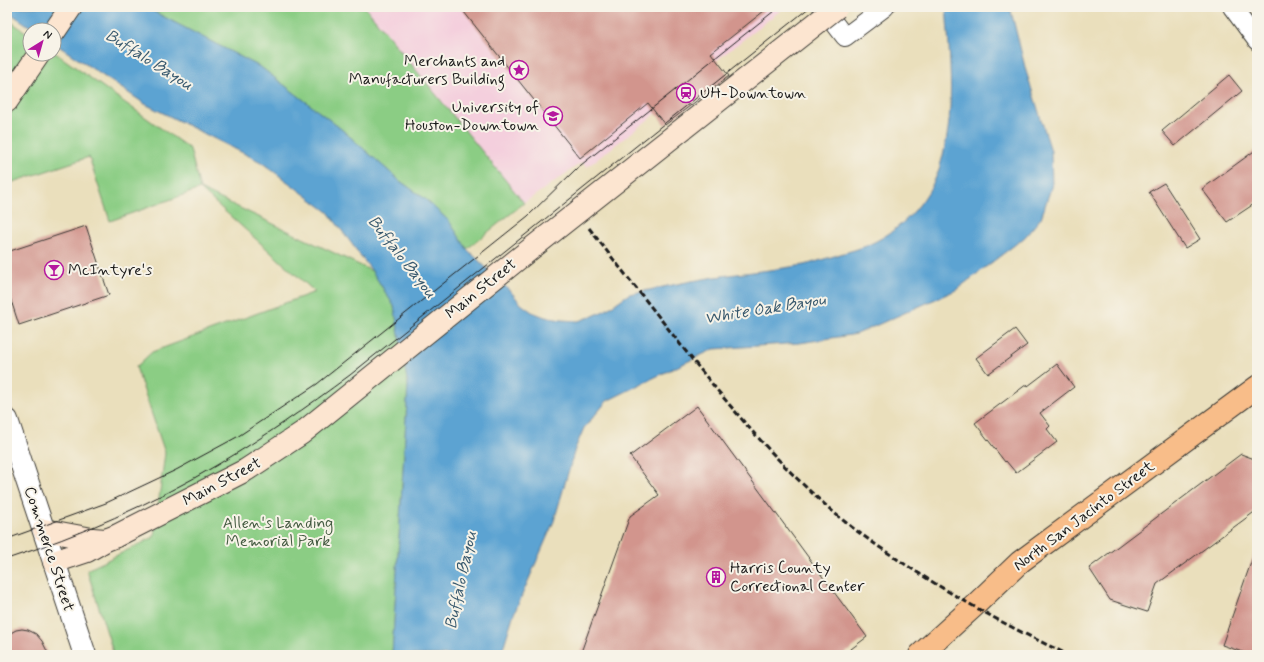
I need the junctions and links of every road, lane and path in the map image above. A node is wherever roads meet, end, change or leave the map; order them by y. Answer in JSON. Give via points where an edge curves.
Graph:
{"nodes":[{"id":1,"x":71,"y":7,"type":"edge"},
{"id":2,"x":822,"y":7,"type":"edge"},
{"id":3,"x":837,"y":7,"type":"edge"},
{"id":4,"x":886,"y":7,"type":"edge"},
{"id":5,"x":1232,"y":7,"type":"edge"},
{"id":6,"x":61,"y":22,"type":"edge"},
{"id":7,"x":1257,"y":40,"type":"edge"},
{"id":8,"x":33,"y":62,"type":"edge"},
{"id":9,"x":7,"y":100,"type":"edge"},
{"id":10,"x":1257,"y":387,"type":"edge"},
{"id":11,"x":7,"y":420,"type":"edge"},
{"id":12,"x":44,"y":530,"type":"junction"},
{"id":13,"x":111,"y":538,"type":"junction"},
{"id":14,"x":54,"y":562,"type":"junction"},
{"id":15,"x":85,"y":655,"type":"edge"},
{"id":16,"x":920,"y":655,"type":"edge"}],
"edges":[{"from":1,"to":6,"type":"main road"},
{"from":2,"to":4,"type":"street","via":[[845,38]]},
{"from":3,"to":13,"type":"main road","name":"Main Street","bridge":true,"via":[[302,433],[246,470]]},
{"from":5,"to":7,"type":"street"},
{"from":8,"to":9,"type":"main road"},
{"from":10,"to":16,"type":"main road","name":"North San Jacinto Street","via":[[1020,562]]},
{"from":11,"to":12,"type":"street","name":"Commerce Street"},
{"from":12,"to":13,"type":"main road","via":[[92,539]]},
{"from":12,"to":14,"type":"street","name":"Commerce Street"},
{"from":13,"to":14,"type":"main road","name":"Main Street","via":[[87,551]]},
{"from":14,"to":15,"type":"street","name":"Commerce Street"}]}
